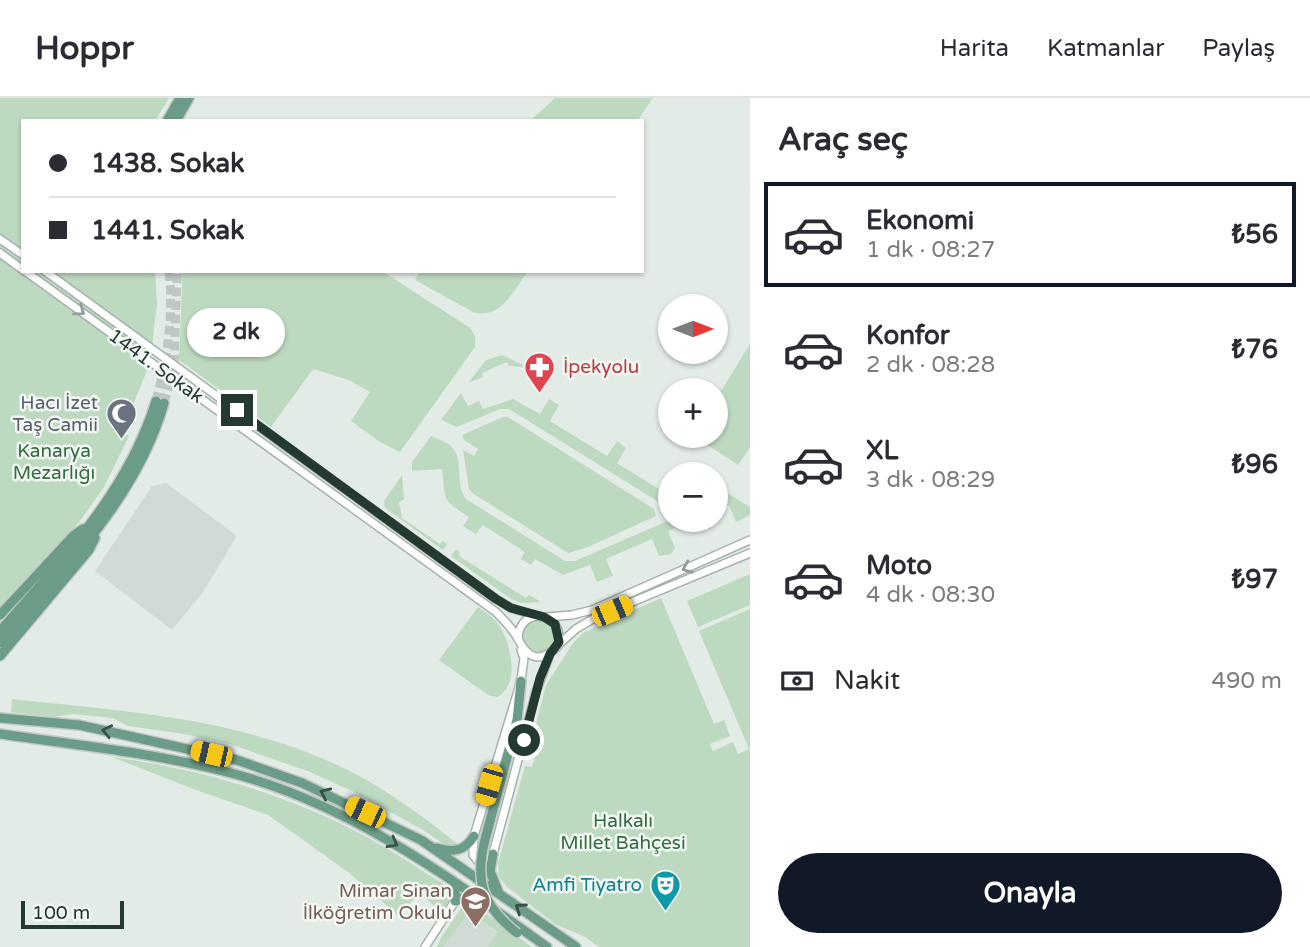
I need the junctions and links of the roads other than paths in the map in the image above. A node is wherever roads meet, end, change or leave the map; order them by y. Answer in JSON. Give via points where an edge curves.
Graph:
{"nodes":[{"id":1,"x":180,"y":98,"type":"edge"},
{"id":2,"x":189,"y":98,"type":"edge"},
{"id":3,"x":168,"y":119,"type":"edge"},
{"id":4,"x":177,"y":119,"type":"edge"},
{"id":5,"x":0,"y":239,"type":"edge"},
{"id":6,"x":0,"y":253,"type":"edge"},
{"id":7,"x":21,"y":254,"type":"edge"},
{"id":8,"x":21,"y":268,"type":"edge"},
{"id":9,"x":28,"y":273,"type":"edge"},
{"id":10,"x":48,"y":273,"type":"edge"},
{"id":11,"x":160,"y":402,"type":"tunnel mouth"},
{"id":12,"x":369,"y":506,"type":"junction"},
{"id":13,"x":362,"y":515,"type":"junction"},
{"id":14,"x":97,"y":524,"type":"junction"},
{"id":15,"x":750,"y":540,"type":"edge"},
{"id":16,"x":750,"y":553,"type":"edge"},
{"id":17,"x":0,"y":615,"type":"edge"},
{"id":18,"x":541,"y":616,"type":"junction"},
{"id":19,"x":0,"y":631,"type":"edge"},
{"id":20,"x":0,"y":643,"type":"edge"},
{"id":21,"x":519,"y":643,"type":"junction"},
{"id":22,"x":557,"y":647,"type":"junction"},
{"id":23,"x":550,"y":654,"type":"junction"},
{"id":24,"x":0,"y":656,"type":"edge"},
{"id":25,"x":522,"y":681,"type":"junction"},
{"id":26,"x":0,"y":715,"type":"edge"},
{"id":27,"x":0,"y":734,"type":"edge"},
{"id":28,"x":474,"y":836,"type":"junction"},
{"id":29,"x":430,"y":846,"type":"junction"},
{"id":30,"x":493,"y":854,"type":"junction"},
{"id":31,"x":455,"y":883,"type":"junction"},
{"id":32,"x":472,"y":894,"type":"junction"},
{"id":33,"x":501,"y":895,"type":"junction"},
{"id":34,"x":456,"y":901,"type":"junction"},
{"id":35,"x":425,"y":946,"type":"edge"},
{"id":36,"x":536,"y":947,"type":"edge"},
{"id":37,"x":547,"y":947,"type":"edge"},
{"id":38,"x":576,"y":947,"type":"edge"}],
"edges":[{"from":1,"to":3,"type":"main road"},
{"from":2,"to":4,"type":"main road"},
{"from":5,"to":7,"type":"street"},
{"from":6,"to":8,"type":"street","name":"1441. Sokak"},
{"from":9,"to":13,"type":"street","name":"1441. Sokak","one_way":true},
{"from":10,"to":12,"type":"street","name":"1441. Sokak"},
{"from":11,"to":14,"type":"main road","via":[[150,444]]},
{"from":12,"to":13,"type":"street"},
{"from":12,"to":18,"type":"street","name":"1441. Sokak","via":[[506,606]]},
{"from":13,"to":21,"type":"street","name":"1441. Sokak","via":[[496,612]]},
{"from":14,"to":17,"type":"main road","via":[[73,536]]},
{"from":14,"to":19,"type":"main road"},
{"from":14,"to":20,"type":"main road"},
{"from":14,"to":24,"type":"main road","via":[[89,550]]},
{"from":15,"to":18,"type":"street","one_way":true,"via":[[592,610]]},
{"from":16,"to":22,"type":"street","via":[[585,622]]},
{"from":18,"to":21,"type":"street","via":[[525,621]]},
{"from":18,"to":22,"type":"street","via":[[555,624]]},
{"from":21,"to":23,"type":"street","via":[[524,652],[537,657]]},
{"from":21,"to":25,"type":"street","via":[[524,658]]},
{"from":22,"to":23,"type":"street"},
{"from":23,"to":30,"type":"street"},
{"from":25,"to":28,"type":"street"},
{"from":25,"to":36,"type":"main road","bridge":true,"via":[[515,729],[479,862],[482,888],[495,914]]},
{"from":29,"to":26,"type":"main road","one_way":true,"via":[[302,783],[237,760],[79,725]]},
{"from":27,"to":31,"type":"main road","one_way":true,"via":[[129,752],[233,774],[356,823]]},
{"from":28,"to":29,"type":"main road","via":[[456,851]]},
{"from":28,"to":30,"type":"street","via":[[475,859],[486,860]]},
{"from":29,"to":33,"type":"main road"},
{"from":30,"to":33,"type":"main road","via":[[492,879]]},
{"from":31,"to":32,"type":"main road"},
{"from":31,"to":34,"type":"main road"},
{"from":32,"to":34,"type":"main road"},
{"from":32,"to":37,"type":"main road"},
{"from":38,"to":33,"type":"main road","one_way":true},
{"from":34,"to":35,"type":"street"}]}
